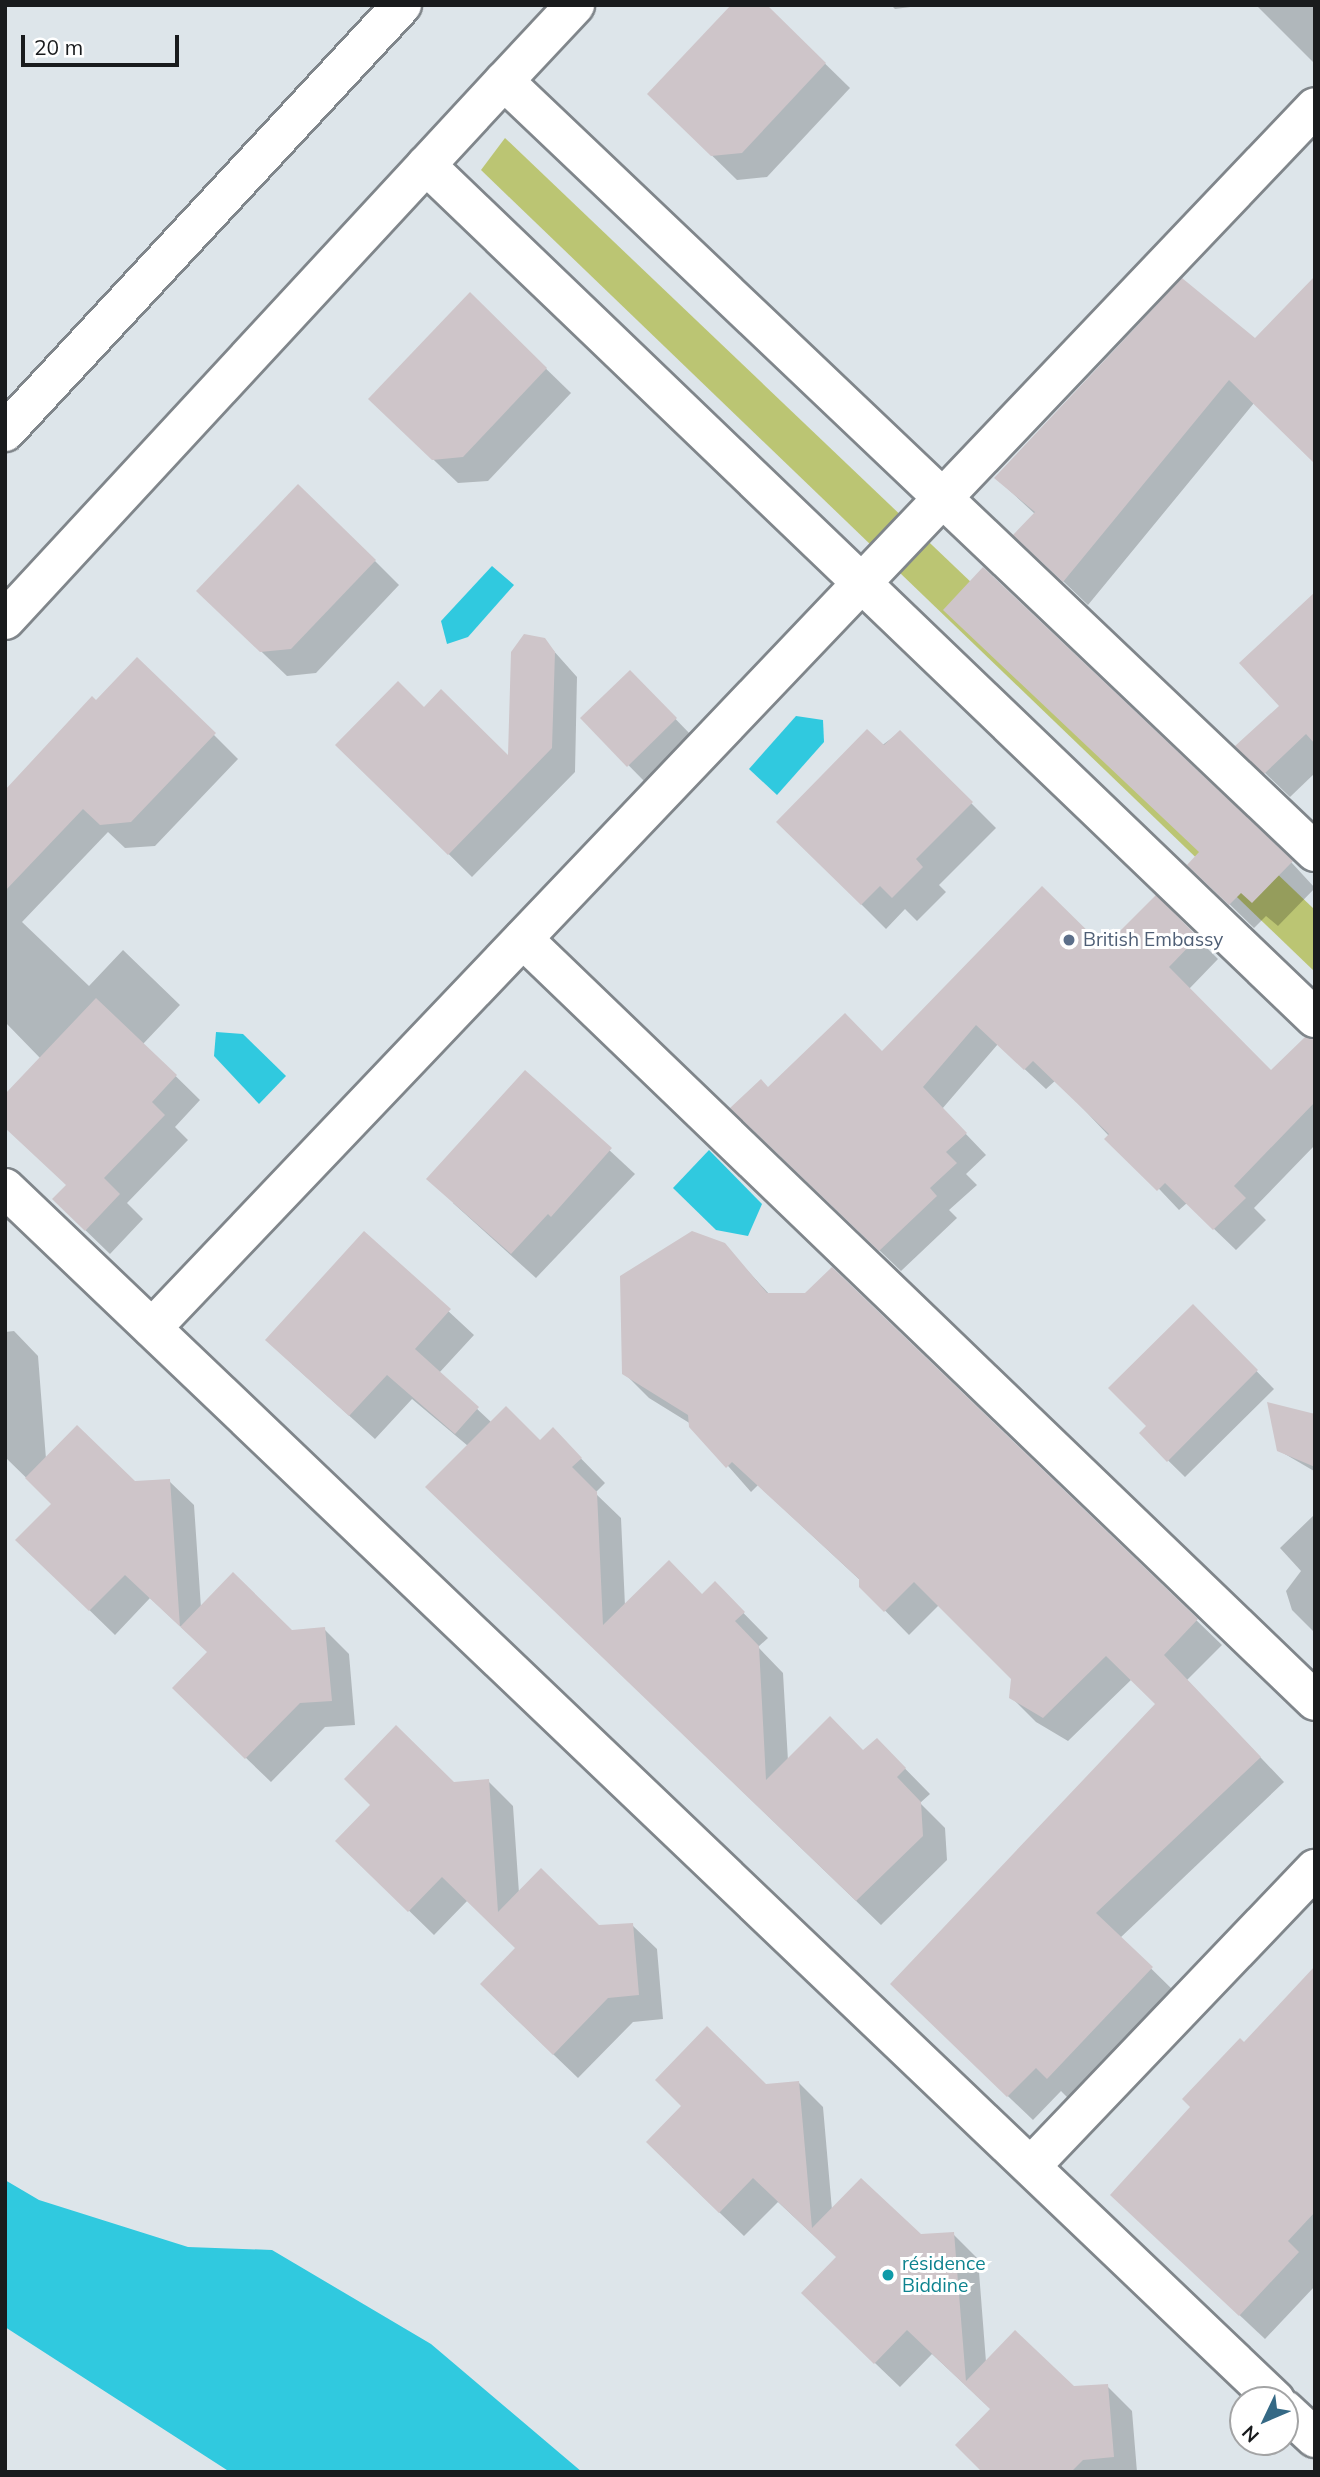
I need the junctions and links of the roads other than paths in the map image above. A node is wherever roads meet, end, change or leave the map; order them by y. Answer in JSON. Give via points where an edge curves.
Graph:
{"nodes":[{"id":1,"x":402,"y":5,"type":"edge"},
{"id":2,"x":575,"y":5,"type":"edge"},
{"id":3,"x":504,"y":81,"type":"junction"},
{"id":4,"x":1312,"y":116,"type":"edge"},
{"id":5,"x":426,"y":166,"type":"junction"},
{"id":6,"x":5,"y":432,"type":"edge"},
{"id":7,"x":943,"y":497,"type":"junction"},
{"id":8,"x":861,"y":583,"type":"junction"},
{"id":9,"x":5,"y":620,"type":"edge"},
{"id":10,"x":1315,"y":852,"type":"edge"},
{"id":11,"x":523,"y":939,"type":"junction"},
{"id":12,"x":1315,"y":1018,"type":"edge"},
{"id":13,"x":5,"y":1188,"type":"edge"},
{"id":14,"x":152,"y":1328,"type":"junction"},
{"id":15,"x":1315,"y":1701,"type":"edge"},
{"id":16,"x":1315,"y":1869,"type":"edge"},
{"id":17,"x":1031,"y":2166,"type":"junction"},
{"id":18,"x":1260,"y":2386,"type":"edge"},
{"id":19,"x":1299,"y":2423,"type":"edge"},
{"id":20,"x":1315,"y":2438,"type":"edge"}],
"edges":[{"from":1,"to":6,"type":"street"},
{"from":2,"to":3,"type":"street"},
{"from":3,"to":5,"type":"street"},
{"from":3,"to":7,"type":"street"},
{"from":4,"to":7,"type":"street"},
{"from":5,"to":8,"type":"street"},
{"from":5,"to":9,"type":"street"},
{"from":7,"to":8,"type":"street"},
{"from":7,"to":10,"type":"street"},
{"from":8,"to":11,"type":"street"},
{"from":8,"to":12,"type":"street"},
{"from":11,"to":14,"type":"street"},
{"from":11,"to":15,"type":"street"},
{"from":13,"to":14,"type":"street"},
{"from":14,"to":17,"type":"street"},
{"from":16,"to":17,"type":"street"},
{"from":17,"to":18,"type":"street"},
{"from":19,"to":20,"type":"street"}]}
